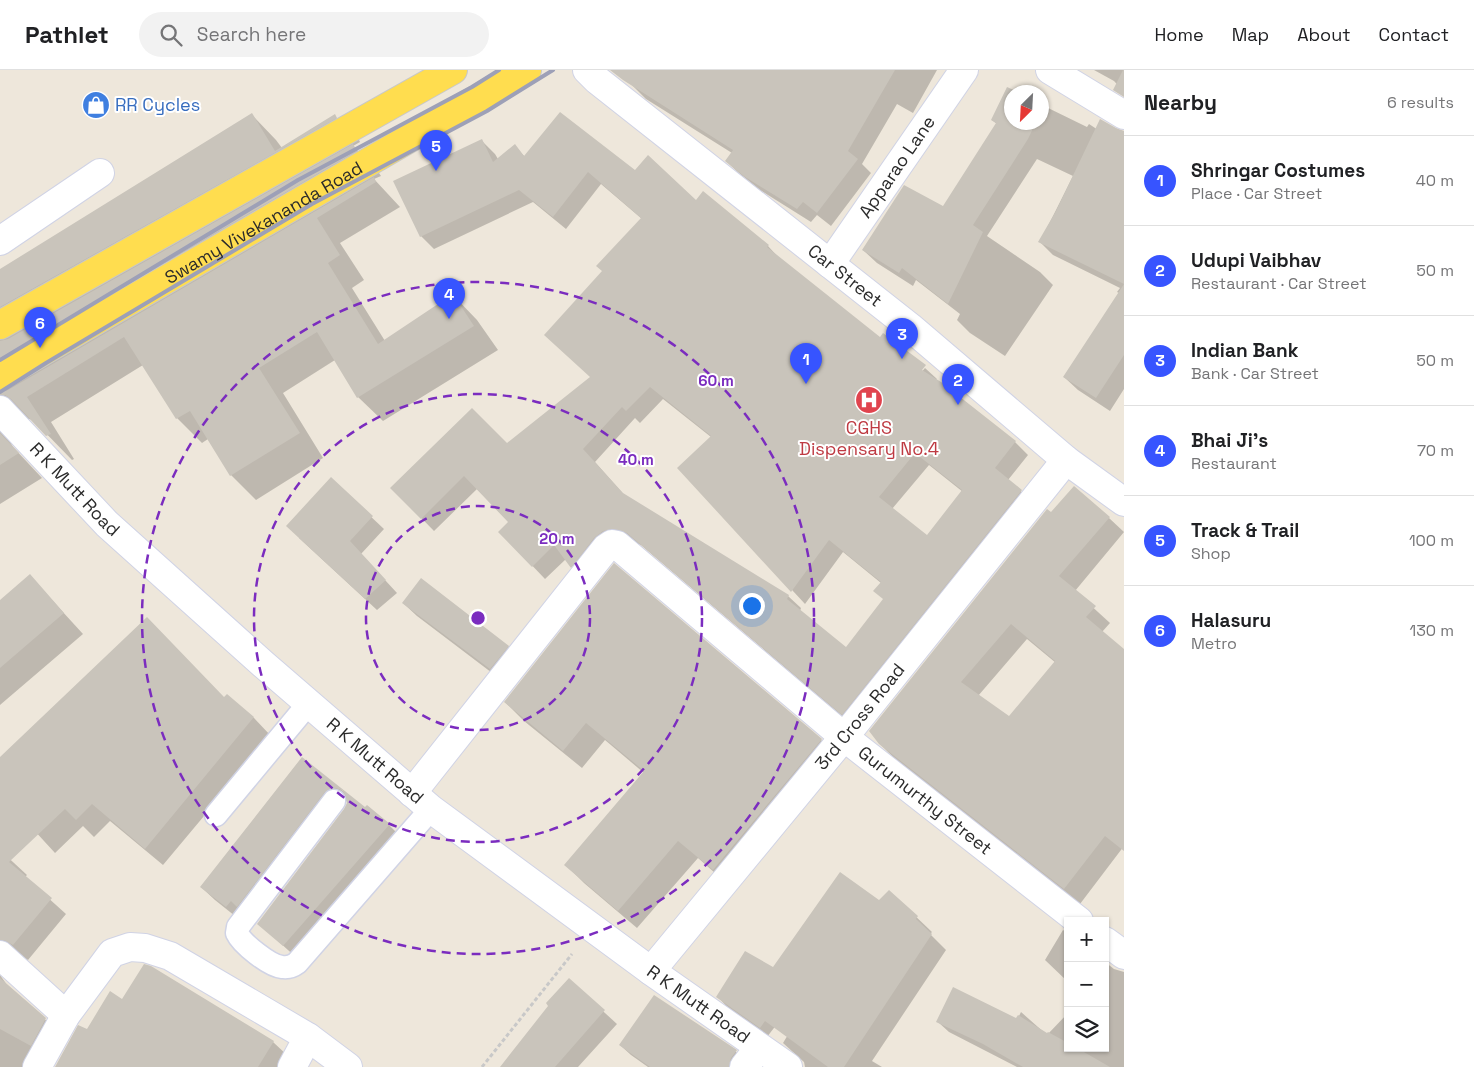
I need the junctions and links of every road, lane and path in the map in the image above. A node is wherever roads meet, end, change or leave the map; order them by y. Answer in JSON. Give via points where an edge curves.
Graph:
{"nodes":[{"id":1,"x":453,"y":70,"type":"edge"},
{"id":2,"x":527,"y":70,"type":"edge"},
{"id":3,"x":588,"y":70,"type":"edge"},
{"id":4,"x":964,"y":70,"type":"edge"},
{"id":5,"x":1050,"y":70,"type":"edge"},
{"id":6,"x":1124,"y":115,"type":"edge"},
{"id":7,"x":100,"y":172,"type":"dead end"},
{"id":8,"x":0,"y":241,"type":"edge"},
{"id":9,"x":830,"y":264,"type":"junction"},
{"id":10,"x":0,"y":326,"type":"edge"},
{"id":11,"x":0,"y":376,"type":"edge"},
{"id":12,"x":0,"y":410,"type":"edge"},
{"id":13,"x":1066,"y":460,"type":"junction"},
{"id":14,"x":1124,"y":502,"type":"edge"},
{"id":15,"x":309,"y":703,"type":"junction"},
{"id":16,"x":844,"y":737,"type":"junction"},
{"id":17,"x":334,"y":800,"type":"dead end"},
{"id":18,"x":421,"y":801,"type":"junction"},
{"id":19,"x":216,"y":815,"type":"dead end"},
{"id":20,"x":1075,"y":917,"type":"edge"},
{"id":21,"x":592,"y":928,"type":"junction"},
{"id":22,"x":1109,"y":944,"type":"edge"},
{"id":23,"x":0,"y":955,"type":"edge"},
{"id":24,"x":1124,"y":956,"type":"edge"},
{"id":25,"x":650,"y":971,"type":"junction"},
{"id":26,"x":66,"y":1015,"type":"junction"},
{"id":27,"x":308,"y":1037,"type":"junction"},
{"id":28,"x":751,"y":1058,"type":"edge"},
{"id":29,"x":37,"y":1067,"type":"edge"},
{"id":30,"x":292,"y":1067,"type":"edge"},
{"id":31,"x":348,"y":1067,"type":"edge"},
{"id":32,"x":482,"y":1067,"type":"edge"},
{"id":33,"x":788,"y":1067,"type":"edge"}],
"edges":[{"from":1,"to":10,"type":"main road"},
{"from":2,"to":11,"type":"main road","name":"Swamy Vivekananda Road"},
{"from":3,"to":9,"type":"street","name":"Car Street"},
{"from":4,"to":9,"type":"street","name":"Apparao Lane"},
{"from":5,"to":6,"type":"street"},
{"from":7,"to":8,"type":"street"},
{"from":9,"to":13,"type":"street","name":"Car Street","via":[[910,327]]},
{"from":12,"to":15,"type":"street","name":"R K Mutt Road","via":[[107,524]]},
{"from":13,"to":14,"type":"street","name":"Car Street"},
{"from":13,"to":16,"type":"street","name":"3rd Cross Road"},
{"from":15,"to":18,"type":"street","name":"R K Mutt Road"},
{"from":15,"to":19,"type":"lane"},
{"from":16,"to":18,"type":"street","name":"Gurumurthy Street","via":[[622,547],[612,544]]},
{"from":16,"to":20,"type":"street","name":"Gurumurthy Street"},
{"from":16,"to":25,"type":"street","name":"3rd Cross Road"},
{"from":17,"to":18,"type":"lane","via":[[238,927],[237,933],[244,943],[280,967],[297,963]]},
{"from":18,"to":21,"type":"street","name":"R K Mutt Road"},
{"from":21,"to":25,"type":"street","name":"R K Mutt Road"},
{"from":21,"to":32,"type":"path"},
{"from":22,"to":24,"type":"street"},
{"from":23,"to":26,"type":"street"},
{"from":25,"to":28,"type":"street","name":"R K Mutt Road"},
{"from":26,"to":27,"type":"street","via":[[112,954],[130,947],[145,948],[170,956]]},
{"from":26,"to":29,"type":"street"},
{"from":27,"to":30,"type":"street"},
{"from":27,"to":31,"type":"street"},
{"from":28,"to":33,"type":"street","name":"R K Mutt Road"}]}
